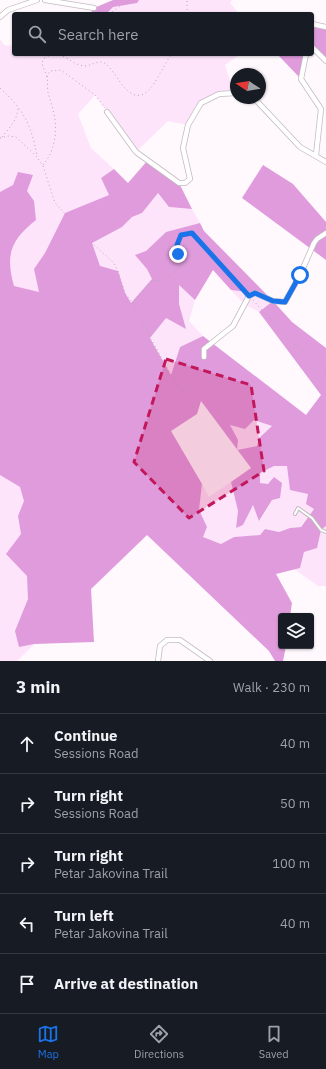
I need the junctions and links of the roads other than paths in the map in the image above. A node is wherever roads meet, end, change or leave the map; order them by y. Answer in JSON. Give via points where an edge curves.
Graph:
{"nodes":[{"id":1,"x":37,"y":0,"type":"edge"},
{"id":2,"x":44,"y":0,"type":"edge"},
{"id":3,"x":94,"y":8,"type":"dead end"},
{"id":4,"x":0,"y":17,"type":"edge"},
{"id":5,"x":314,"y":24,"type":"edge"},
{"id":6,"x":326,"y":27,"type":"edge"},
{"id":7,"x":314,"y":49,"type":"edge"},
{"id":8,"x":306,"y":56,"type":"edge"},
{"id":9,"x":326,"y":61,"type":"edge"},
{"id":10,"x":230,"y":93,"type":"edge"},
{"id":11,"x":260,"y":104,"type":"edge"},
{"id":12,"x":107,"y":112,"type":"road end"},
{"id":13,"x":316,"y":155,"type":"junction"},
{"id":14,"x":326,"y":162,"type":"edge"},
{"id":15,"x":326,"y":233,"type":"edge"},
{"id":16,"x":204,"y":357,"type":"dead end"},
{"id":17,"x":295,"y":514,"type":"dead end"},
{"id":18,"x":326,"y":532,"type":"edge"},
{"id":19,"x":158,"y":661,"type":"edge"},
{"id":20,"x":210,"y":661,"type":"edge"}],
"edges":[{"from":1,"to":4,"type":"street","via":[[8,10]]},
{"from":2,"to":3,"type":"street"},
{"from":5,"to":6,"type":"street"},
{"from":7,"to":9,"type":"street"},
{"from":8,"to":13,"type":"street","via":[[301,79],[321,109]]},
{"from":10,"to":12,"type":"street","via":[[219,94],[201,103],[188,125],[184,148],[190,179],[186,183],[179,183],[136,152]]},
{"from":11,"to":13,"type":"street","via":[[300,147]]},
{"from":13,"to":14,"type":"street"},
{"from":15,"to":16,"type":"street","via":[[314,243],[285,302],[273,301],[255,293],[249,296],[233,326],[204,349]]},
{"from":17,"to":18,"type":"lane","via":[[298,508]]},
{"from":19,"to":20,"type":"street","via":[[160,646],[167,640],[180,640]]}]}
